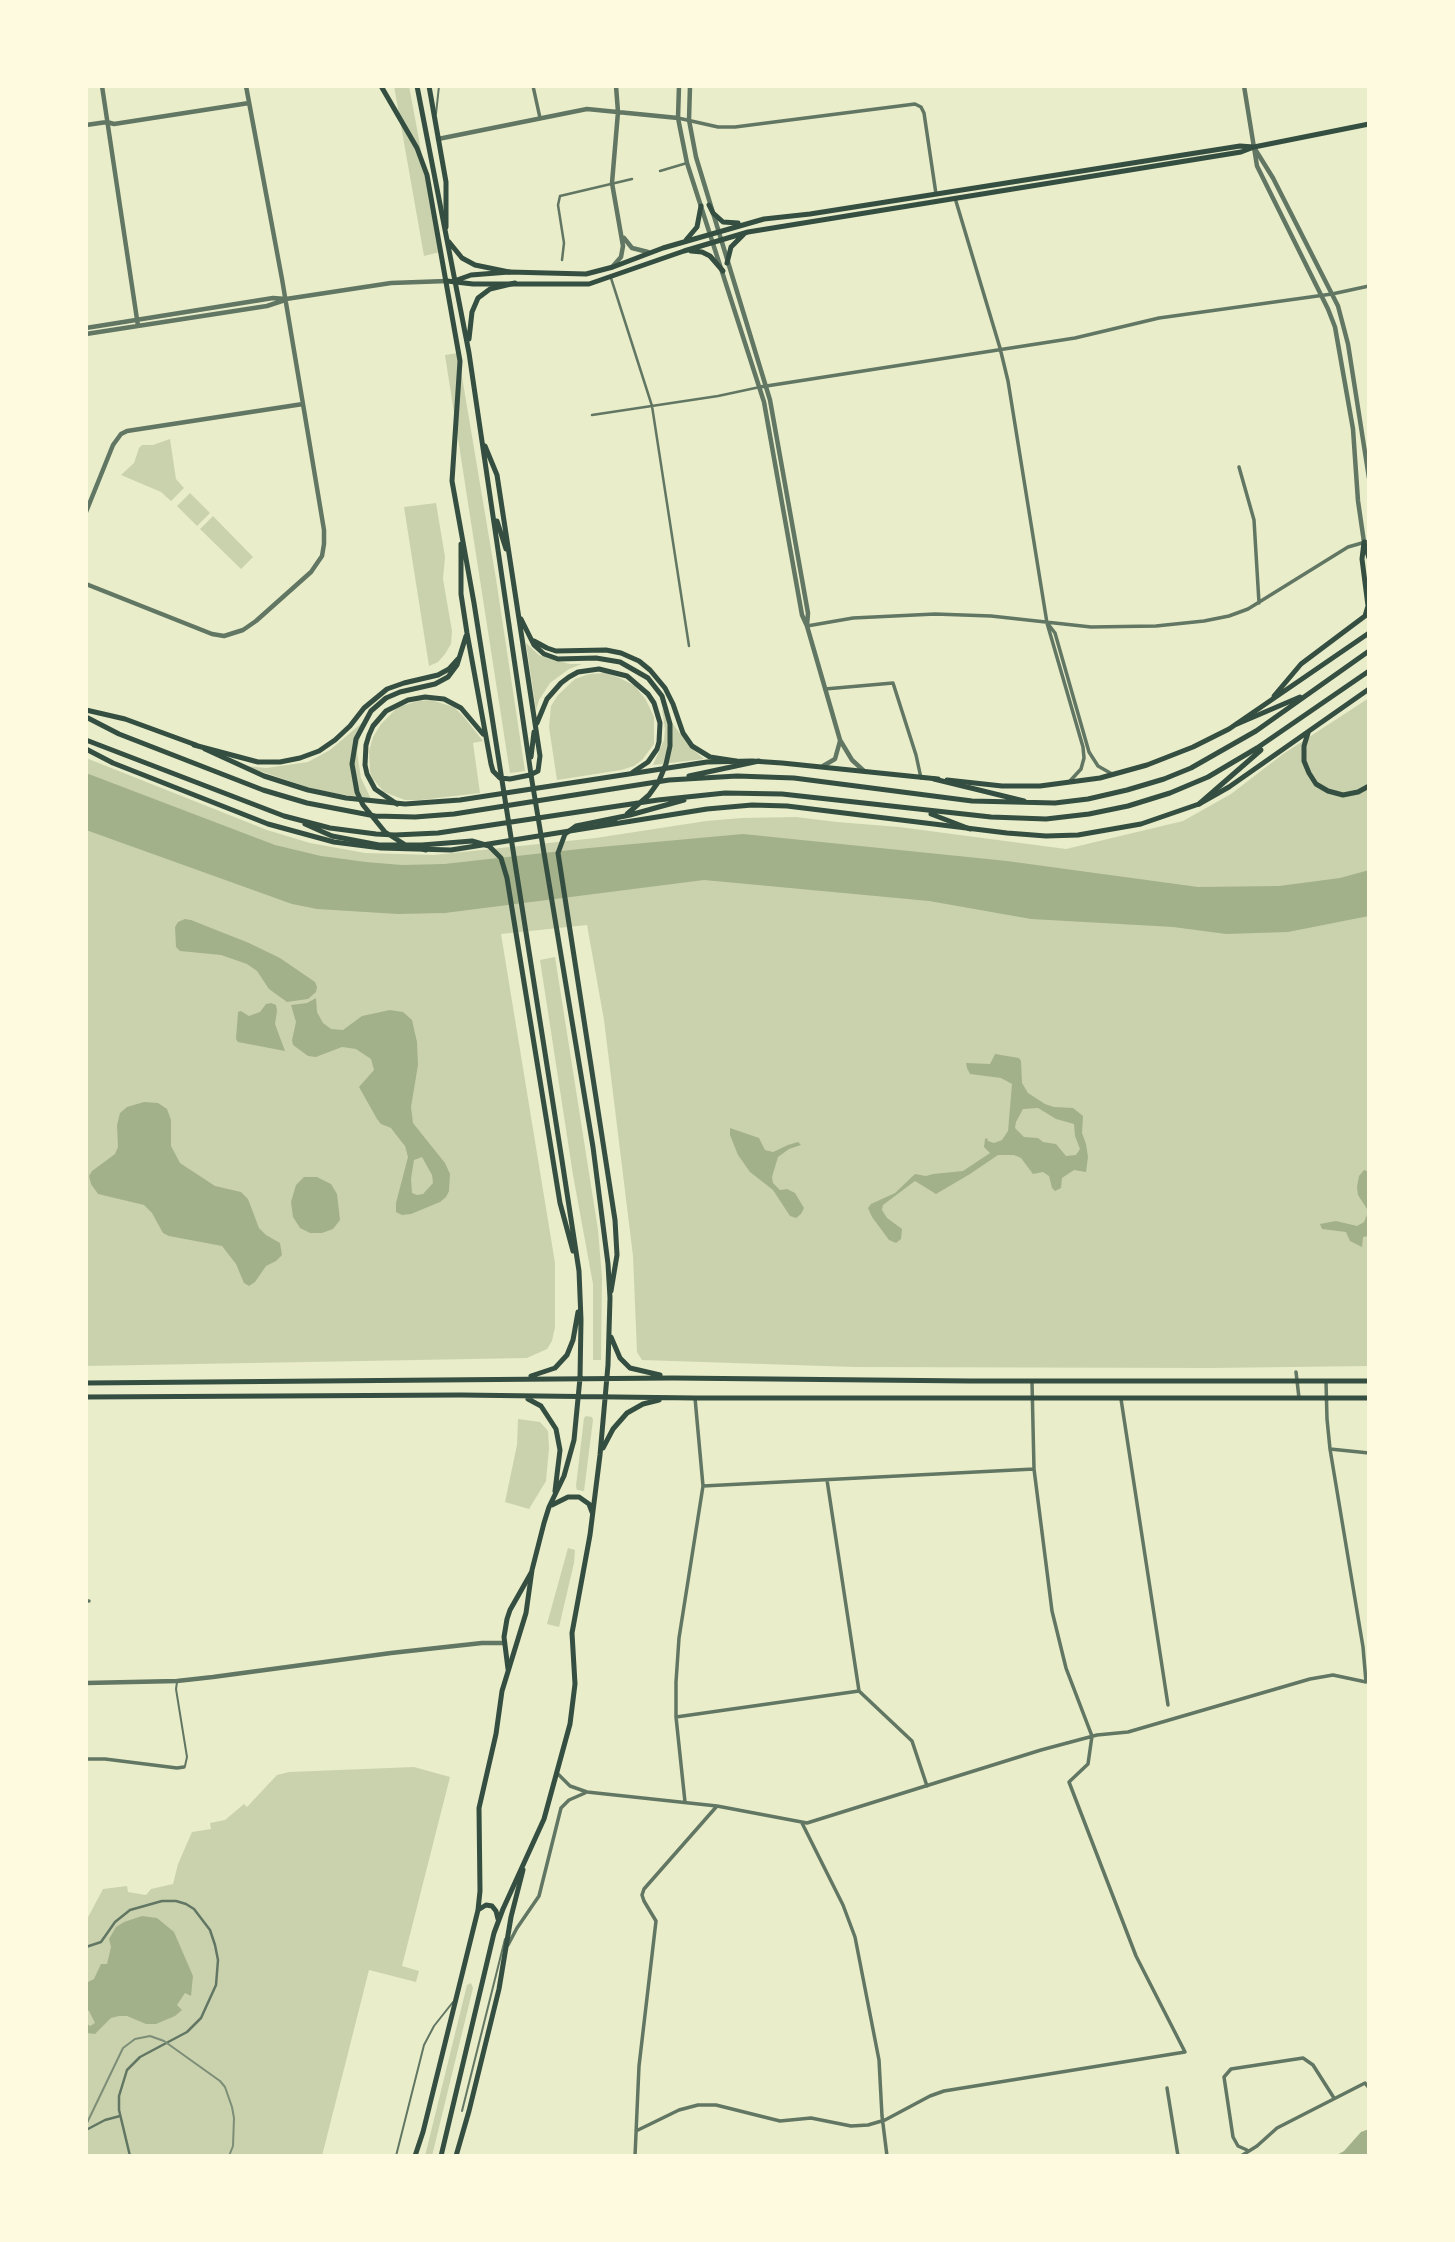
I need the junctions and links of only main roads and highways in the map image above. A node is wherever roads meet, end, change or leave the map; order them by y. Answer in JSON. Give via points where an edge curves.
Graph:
{"nodes":[{"id":1,"x":417,"y":86,"type":"edge"},
{"id":2,"x":429,"y":86,"type":"edge"},
{"id":3,"x":381,"y":87,"type":"edge"},
{"id":4,"x":1369,"y":124,"type":"edge"},
{"id":5,"x":1254,"y":147,"type":"junction"},
{"id":6,"x":709,"y":205,"type":"road end"},
{"id":7,"x":701,"y":206,"type":"road end"},
{"id":8,"x":744,"y":223,"type":"junction"},
{"id":9,"x":748,"y":232,"type":"junction"},
{"id":10,"x":446,"y":233,"type":"junction"},
{"id":11,"x":683,"y":242,"type":"junction"},
{"id":12,"x":684,"y":251,"type":"junction"},
{"id":13,"x":727,"y":263,"type":"road end"},
{"id":14,"x":723,"y":271,"type":"road end"},
{"id":15,"x":509,"y":272,"type":"junction"},
{"id":16,"x":447,"y":281,"type":"junction"},
{"id":17,"x":455,"y":281,"type":"junction"},
{"id":18,"x":515,"y":283,"type":"junction"},
{"id":19,"x":468,"y":353,"type":"junction"},
{"id":20,"x":481,"y":437,"type":"junction"},
{"id":21,"x":492,"y":504,"type":"junction"},
{"id":22,"x":460,"y":529,"type":"junction"},
{"id":23,"x":1367,"y":542,"type":"edge"},
{"id":24,"x":1369,"y":558,"type":"edge"},
{"id":25,"x":511,"y":565,"type":"junction"},
{"id":26,"x":518,"y":613,"type":"junction"},
{"id":27,"x":1369,"y":633,"type":"edge"},
{"id":28,"x":467,"y":634,"type":"junction"},
{"id":29,"x":528,"y":635,"type":"junction"},
{"id":30,"x":1369,"y":651,"type":"edge"},
{"id":31,"x":461,"y":653,"type":"junction"},
{"id":32,"x":1369,"y":671,"type":"edge"},
{"id":33,"x":1369,"y":689,"type":"edge"},
{"id":34,"x":1310,"y":693,"type":"junction"},
{"id":35,"x":1271,"y":699,"type":"junction"},
{"id":36,"x":86,"y":710,"type":"edge"},
{"id":37,"x":86,"y":717,"type":"edge"},
{"id":38,"x":1237,"y":724,"type":"junction"},
{"id":39,"x":1310,"y":731,"type":"junction"},
{"id":40,"x":1276,"y":736,"type":"junction"},
{"id":41,"x":86,"y":740,"type":"edge"},
{"id":42,"x":194,"y":744,"type":"junction"},
{"id":43,"x":86,"y":749,"type":"edge"},
{"id":44,"x":736,"y":761,"type":"junction"},
{"id":45,"x":759,"y":761,"type":"junction"},
{"id":46,"x":633,"y":772,"type":"junction"},
{"id":47,"x":934,"y":779,"type":"junction"},
{"id":48,"x":669,"y":780,"type":"junction"},
{"id":49,"x":532,"y":781,"type":"junction"},
{"id":50,"x":503,"y":783,"type":"junction"},
{"id":51,"x":1369,"y":786,"type":"edge"},
{"id":52,"x":706,"y":794,"type":"junction"},
{"id":53,"x":1037,"y":803,"type":"junction"},
{"id":54,"x":397,"y":804,"type":"junction"},
{"id":55,"x":1199,"y":804,"type":"junction"},
{"id":56,"x":921,"y":810,"type":"junction"},
{"id":57,"x":298,"y":820,"type":"junction"},
{"id":58,"x":598,"y":826,"type":"junction"},
{"id":59,"x":970,"y":829,"type":"junction"},
{"id":60,"x":426,"y":850,"type":"junction"},
{"id":61,"x":579,"y":1271,"type":"junction"},
{"id":62,"x":581,"y":1298,"type":"junction"},
{"id":63,"x":610,"y":1298,"type":"junction"},
{"id":64,"x":610,"y":1331,"type":"junction"},
{"id":65,"x":580,"y":1378,"type":"junction"},
{"id":66,"x":607,"y":1378,"type":"junction"},
{"id":67,"x":673,"y":1378,"type":"junction"},
{"id":68,"x":517,"y":1379,"type":"junction"},
{"id":69,"x":1369,"y":1381,"type":"edge"},
{"id":70,"x":86,"y":1383,"type":"edge"},
{"id":71,"x":86,"y":1397,"type":"edge"},
{"id":72,"x":521,"y":1397,"type":"junction"},
{"id":73,"x":578,"y":1398,"type":"junction"},
{"id":74,"x":605,"y":1398,"type":"junction"},
{"id":75,"x":669,"y":1398,"type":"junction"},
{"id":76,"x":1369,"y":1398,"type":"edge"},
{"id":77,"x":600,"y":1455,"type":"junction"},
{"id":78,"x":554,"y":1497,"type":"junction"},
{"id":79,"x":549,"y":1507,"type":"junction"},
{"id":80,"x":593,"y":1515,"type":"junction"},
{"id":81,"x":532,"y":1570,"type":"junction"},
{"id":82,"x":508,"y":1669,"type":"junction"},
{"id":83,"x":526,"y":1857,"type":"junction"},
{"id":84,"x":478,"y":1910,"type":"junction"},
{"id":85,"x":498,"y":1919,"type":"junction"},
{"id":86,"x":415,"y":2156,"type":"edge"},
{"id":87,"x":441,"y":2156,"type":"edge"},
{"id":88,"x":456,"y":2156,"type":"edge"}],
"edges":[{"from":1,"to":10,"type":"main road"},
{"from":2,"to":10,"type":"main road","via":[[446,182]]},
{"from":3,"to":16,"type":"main road","via":[[417,148],[427,175]]},
{"from":4,"to":5,"type":"main road"},
{"from":5,"to":8,"type":"main road","via":[[1229,147]]},
{"from":5,"to":9,"type":"main road"},
{"from":6,"to":8,"type":"main road","via":[[723,222]]},
{"from":7,"to":11,"type":"main road","via":[[697,228]]},
{"from":8,"to":11,"type":"main road"},
{"from":9,"to":12,"type":"main road"},
{"from":9,"to":13,"type":"main road","via":[[731,247]]},
{"from":10,"to":15,"type":"main road","via":[[452,247],[468,262]]},
{"from":10,"to":17,"type":"main road"},
{"from":11,"to":15,"type":"main road","via":[[579,275]]},
{"from":12,"to":14,"type":"main road","via":[[706,254]]},
{"from":12,"to":18,"type":"main road","via":[[584,285]]},
{"from":15,"to":17,"type":"main road"},
{"from":16,"to":17,"type":"main road"},
{"from":16,"to":22,"type":"main road","via":[[460,361],[452,481]]},
{"from":17,"to":18,"type":"main road"},
{"from":17,"to":19,"type":"main road"},
{"from":18,"to":19,"type":"main road","via":[[490,289],[478,298],[470,321]]},
{"from":19,"to":20,"type":"main road"},
{"from":20,"to":21,"type":"main road"},
{"from":20,"to":25,"type":"main road","via":[[497,475]]},
{"from":21,"to":25,"type":"main road"},
{"from":21,"to":49,"type":"main road"},
{"from":22,"to":28,"type":"main road"},
{"from":22,"to":50,"type":"main road"},
{"from":23,"to":24,"type":"main road"},
{"from":23,"to":35,"type":"main road","via":[[1362,559],[1368,606],[1365,616],[1301,664]]},
{"from":25,"to":26,"type":"main road"},
{"from":26,"to":28,"type":"main road","via":[[540,756],[538,771],[530,775],[505,779],[493,771]]},
{"from":26,"to":29,"type":"main road"},
{"from":27,"to":35,"type":"main road"},
{"from":28,"to":31,"type":"main road"},
{"from":29,"to":44,"type":"main road","via":[[556,651],[606,650],[639,661],[665,688],[692,746],[710,757]]},
{"from":29,"to":58,"type":"main road","via":[[544,654],[558,659],[613,660],[636,670],[662,696],[670,723],[663,773],[632,811]]},
{"from":30,"to":34,"type":"main road"},
{"from":31,"to":42,"type":"main road","via":[[443,672],[387,689],[335,740],[300,758],[258,762]]},
{"from":31,"to":60,"type":"main road","via":[[442,681],[386,698],[372,711],[356,739],[352,764],[363,805],[385,832]]},
{"from":32,"to":40,"type":"main road"},
{"from":33,"to":39,"type":"main road"},
{"from":34,"to":38,"type":"main road"},
{"from":34,"to":53,"type":"main road","via":[[1236,744],[1178,774],[1105,796]]},
{"from":35,"to":38,"type":"main road"},
{"from":36,"to":42,"type":"main road"},
{"from":37,"to":48,"type":"main road","via":[[263,790],[375,816],[454,814]]},
{"from":38,"to":47,"type":"main road","via":[[1178,753],[1116,774],[1040,786]]},
{"from":39,"to":51,"type":"main road","via":[[1304,761],[1316,784],[1343,794]]},
{"from":39,"to":55,"type":"main road"},
{"from":40,"to":55,"type":"main road"},
{"from":40,"to":56,"type":"main road","via":[[1208,778],[1109,810],[1026,819]]},
{"from":41,"to":57,"type":"main road"},
{"from":42,"to":54,"type":"main road","via":[[308,790]]},
{"from":43,"to":60,"type":"main road","via":[[247,817],[301,834],[361,846]]},
{"from":44,"to":45,"type":"main road"},
{"from":44,"to":46,"type":"main road"},
{"from":45,"to":47,"type":"main road"},
{"from":45,"to":48,"type":"main road"},
{"from":46,"to":49,"type":"main road","via":[[653,757],[659,742],[654,702],[627,676],[589,670],[561,683],[542,708],[532,747]]},
{"from":46,"to":54,"type":"main road","via":[[451,801]]},
{"from":47,"to":53,"type":"main road"},
{"from":48,"to":53,"type":"main road","via":[[779,777],[972,801]]},
{"from":49,"to":63,"type":"main road","via":[[593,1147]]},
{"from":50,"to":54,"type":"main road","via":[[494,754],[461,708],[444,699],[416,698],[392,706],[379,719],[366,745],[365,765],[371,782]]},
{"from":50,"to":61,"type":"main road"},
{"from":52,"to":56,"type":"main road","via":[[782,794]]},
{"from":52,"to":57,"type":"main road","via":[[417,834],[359,832]]},
{"from":52,"to":63,"type":"main road","via":[[581,824],[561,840],[558,853],[615,1220],[617,1255]]},
{"from":55,"to":59,"type":"main road","via":[[1141,824],[1078,835]]},
{"from":56,"to":59,"type":"main road"},
{"from":57,"to":61,"type":"main road","via":[[332,836],[379,845],[479,842],[501,858],[508,878],[560,1203]]},
{"from":58,"to":59,"type":"main road","via":[[752,805]]},
{"from":58,"to":60,"type":"main road","via":[[468,848]]},
{"from":61,"to":62,"type":"main road"},
{"from":62,"to":65,"type":"main road"},
{"from":62,"to":68,"type":"main road","via":[[573,1340],[561,1362]]},
{"from":63,"to":64,"type":"main road"},
{"from":64,"to":66,"type":"main road"},
{"from":64,"to":67,"type":"main road","via":[[616,1351],[630,1368]]},
{"from":65,"to":66,"type":"main road"},
{"from":65,"to":68,"type":"main road"},
{"from":65,"to":73,"type":"main road"},
{"from":66,"to":67,"type":"main road"},
{"from":66,"to":74,"type":"main road"},
{"from":67,"to":69,"type":"main road"},
{"from":68,"to":70,"type":"main road"},
{"from":71,"to":72,"type":"main road"},
{"from":72,"to":73,"type":"main road"},
{"from":72,"to":78,"type":"main road","via":[[541,1406],[556,1429],[560,1450]]},
{"from":73,"to":74,"type":"main road"},
{"from":73,"to":78,"type":"main road","via":[[570,1456]]},
{"from":74,"to":75,"type":"main road"},
{"from":74,"to":77,"type":"main road"},
{"from":75,"to":76,"type":"main road"},
{"from":75,"to":77,"type":"main road","via":[[627,1413]]},
{"from":77,"to":80,"type":"main road"},
{"from":78,"to":79,"type":"main road"},
{"from":79,"to":80,"type":"main road","via":[[579,1497],[589,1504]]},
{"from":79,"to":81,"type":"main road"},
{"from":80,"to":83,"type":"main road","via":[[572,1633],[573,1708],[544,1819]]},
{"from":81,"to":82,"type":"main road","via":[[527,1613]]},
{"from":81,"to":82,"type":"main road","via":[[505,1629]]},
{"from":82,"to":84,"type":"main road","via":[[479,1808]]},
{"from":83,"to":85,"type":"main road"},
{"from":83,"to":88,"type":"main road","via":[[499,1989]]},
{"from":84,"to":85,"type":"main road","via":[[492,1906]]},
{"from":84,"to":86,"type":"main road"},
{"from":85,"to":87,"type":"main road"}]}
